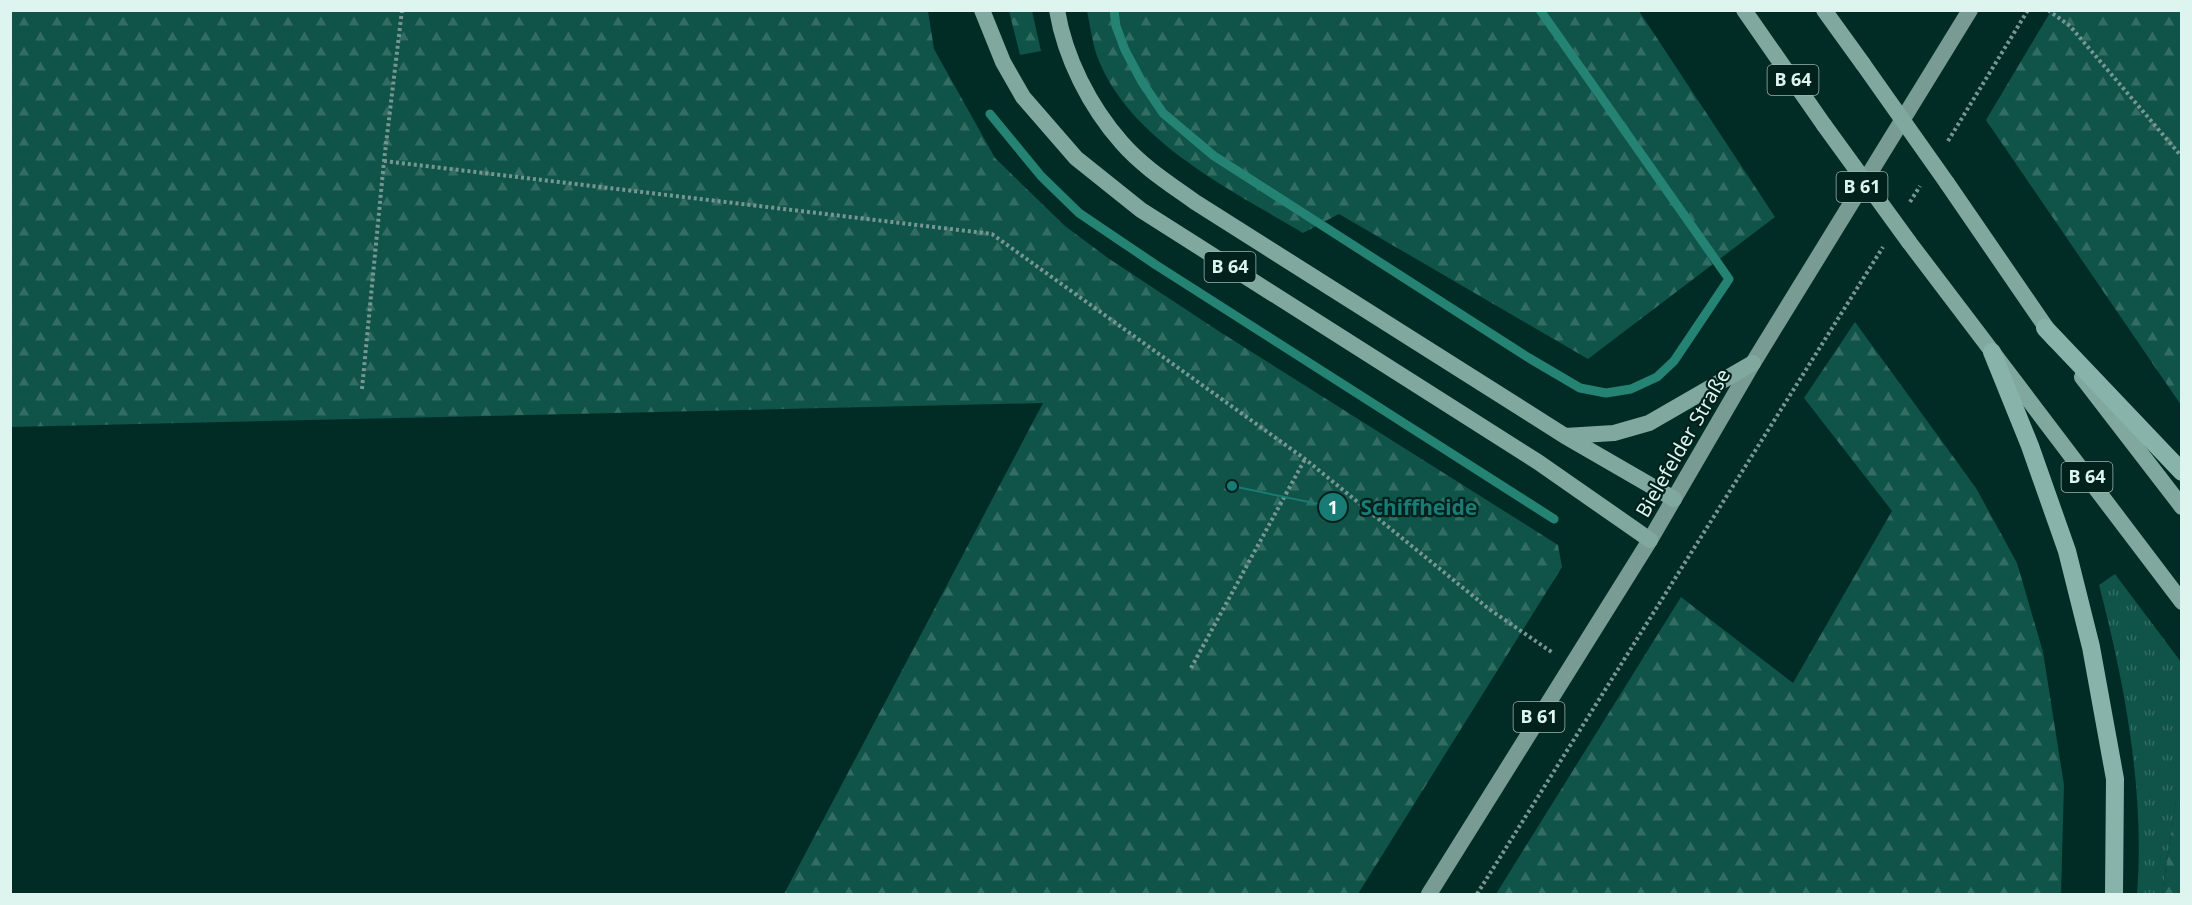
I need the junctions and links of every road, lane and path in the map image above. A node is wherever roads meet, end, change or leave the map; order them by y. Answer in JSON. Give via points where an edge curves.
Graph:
{"nodes":[{"id":1,"x":402,"y":10,"type":"edge"},
{"id":2,"x":982,"y":10,"type":"edge"},
{"id":3,"x":1057,"y":10,"type":"edge"},
{"id":4,"x":1739,"y":10,"type":"edge"},
{"id":5,"x":1744,"y":10,"type":"edge"},
{"id":6,"x":1824,"y":10,"type":"edge"},
{"id":7,"x":1970,"y":10,"type":"edge"},
{"id":8,"x":2028,"y":10,"type":"edge"},
{"id":9,"x":2048,"y":10,"type":"edge"},
{"id":10,"x":1762,"y":36,"type":"junction"},
{"id":11,"x":1946,"y":143,"type":"dead end"},
{"id":12,"x":2181,"y":158,"type":"edge"},
{"id":13,"x":384,"y":161,"type":"junction"},
{"id":14,"x":1922,"y":183,"type":"dead end"},
{"id":15,"x":1910,"y":203,"type":"dead end"},
{"id":16,"x":1885,"y":243,"type":"dead end"},
{"id":17,"x":2045,"y":328,"type":"junction"},
{"id":18,"x":1992,"y":352,"type":"junction"},
{"id":19,"x":1753,"y":363,"type":"junction"},
{"id":20,"x":362,"y":389,"type":"dead end"},
{"id":21,"x":1565,"y":436,"type":"junction"},
{"id":22,"x":1305,"y":459,"type":"junction"},
{"id":23,"x":2181,"y":472,"type":"edge"},
{"id":24,"x":1674,"y":499,"type":"junction"},
{"id":25,"x":2181,"y":507,"type":"edge"},
{"id":26,"x":1650,"y":540,"type":"junction"},
{"id":27,"x":2181,"y":602,"type":"edge"},
{"id":28,"x":1571,"y":665,"type":"junction"},
{"id":29,"x":1191,"y":668,"type":"dead end"},
{"id":30,"x":1429,"y":894,"type":"edge"},
{"id":31,"x":1477,"y":894,"type":"edge"},
{"id":32,"x":2114,"y":894,"type":"edge"}],
"edges":[{"from":1,"to":13,"type":"path"},
{"from":2,"to":26,"type":"highway","number":"B 64","via":[[1023,98],[1076,158],[1141,210],[1538,462]]},
{"from":3,"to":21,"type":"highway","via":[[1065,44],[1089,96],[1123,144],[1156,174]]},
{"from":4,"to":10,"type":"highway"},
{"from":5,"to":10,"type":"highway","number":"B 64"},
{"from":6,"to":17,"type":"highway","number":"B 64","bridge":true},
{"from":7,"to":19,"type":"main road","name":"Bielefelder Straße","number":"B 61"},
{"from":8,"to":11,"type":"path"},
{"from":9,"to":12,"type":"path","via":[[2070,26]]},
{"from":10,"to":18,"type":"highway","number":"B 64","bridge":true},
{"from":13,"to":20,"type":"path"},
{"from":13,"to":22,"type":"path","via":[[992,234]]},
{"from":14,"to":15,"type":"path"},
{"from":16,"to":31,"type":"path"},
{"from":17,"to":23,"type":"highway"},
{"from":17,"to":25,"type":"highway","number":"B 64"},
{"from":18,"to":27,"type":"highway","number":"B 64"},
{"from":18,"to":32,"type":"highway","via":[[2067,551],[2091,647],[2115,779]]},
{"from":19,"to":21,"type":"highway","number":"B 61","via":[[1649,423],[1614,433]]},
{"from":19,"to":24,"type":"main road","name":"Bielefelder Straße","number":"B 61"},
{"from":21,"to":24,"type":"highway"},
{"from":22,"to":28,"type":"path","via":[[1489,609]]},
{"from":22,"to":29,"type":"path"},
{"from":24,"to":26,"type":"main road","name":"Bielefelder Straße","number":"B 61"},
{"from":26,"to":28,"type":"main road","name":"Bielefelder Straße","number":"B 61"},
{"from":28,"to":30,"type":"main road","name":"Bielefelder Straße","number":"B 61"}]}
